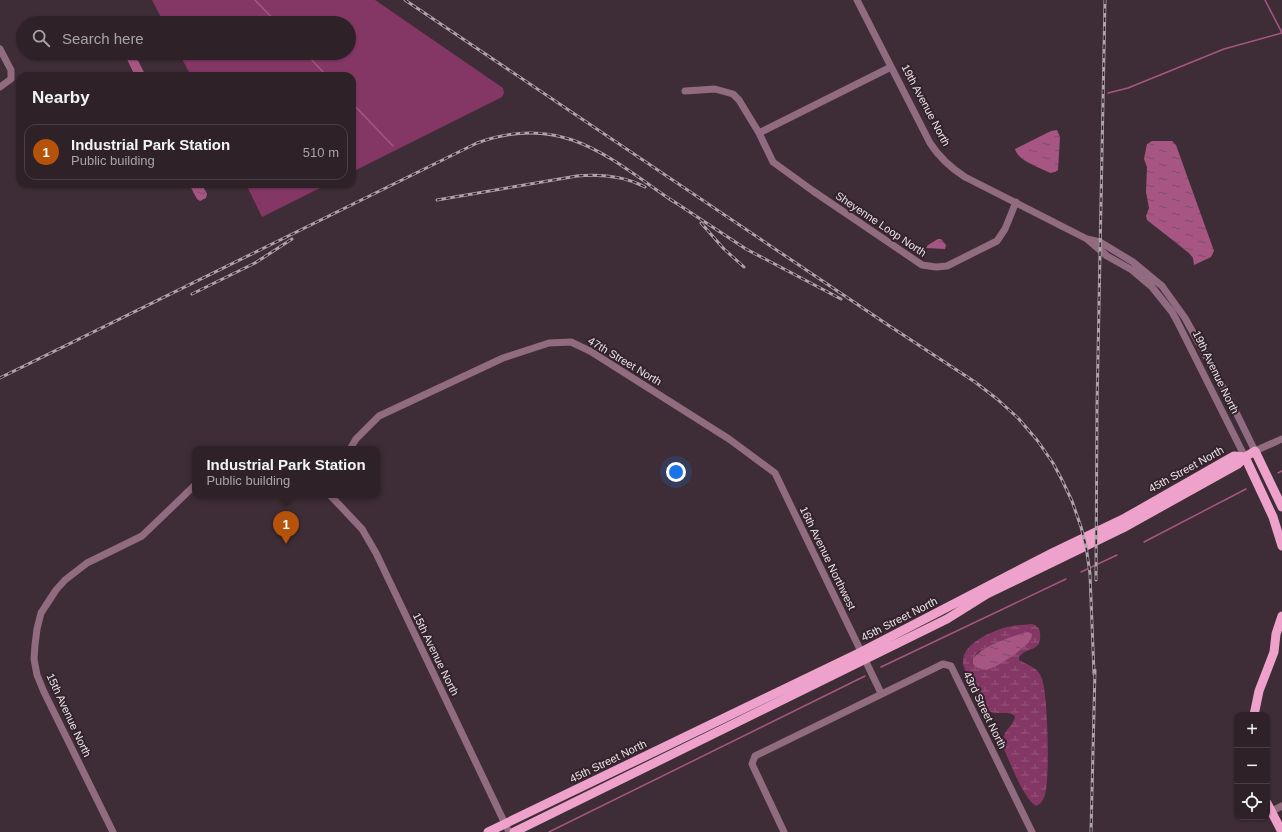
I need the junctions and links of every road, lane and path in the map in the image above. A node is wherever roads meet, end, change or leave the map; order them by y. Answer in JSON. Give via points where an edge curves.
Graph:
{"nodes":[{"id":1,"x":857,"y":0,"type":"edge"},
{"id":2,"x":0,"y":49,"type":"edge"},
{"id":3,"x":892,"y":67,"type":"junction"},
{"id":4,"x":0,"y":87,"type":"edge"},
{"id":5,"x":685,"y":91,"type":"dead end"},
{"id":6,"x":759,"y":133,"type":"junction"},
{"id":7,"x":1016,"y":202,"type":"junction"},
{"id":8,"x":1087,"y":239,"type":"junction"},
{"id":9,"x":1282,"y":439,"type":"edge"},
{"id":10,"x":352,"y":446,"type":"edge"},
{"id":11,"x":1255,"y":451,"type":"junction"},
{"id":12,"x":1245,"y":457,"type":"junction"},
{"id":13,"x":775,"y":473,"type":"joint"},
{"id":14,"x":192,"y":488,"type":"edge"},
{"id":15,"x":333,"y":498,"type":"edge"},
{"id":16,"x":1282,"y":507,"type":"edge"},
{"id":17,"x":1282,"y":546,"type":"edge"},
{"id":18,"x":1282,"y":616,"type":"edge"},
{"id":19,"x":1282,"y":642,"type":"edge"},
{"id":20,"x":1274,"y":652,"type":"junction"},
{"id":21,"x":863,"y":656,"type":"junction"},
{"id":22,"x":882,"y":693,"type":"junction"},
{"id":23,"x":1255,"y":712,"type":"edge"},
{"id":24,"x":1282,"y":806,"type":"edge"},
{"id":25,"x":1270,"y":808,"type":"edge"},
{"id":26,"x":1272,"y":811,"type":"junction"},
{"id":27,"x":507,"y":828,"type":"edge"},
{"id":28,"x":113,"y":832,"type":"edge"},
{"id":29,"x":488,"y":832,"type":"edge"},
{"id":30,"x":514,"y":832,"type":"edge"},
{"id":31,"x":784,"y":832,"type":"edge"},
{"id":32,"x":1032,"y":832,"type":"edge"},
{"id":33,"x":1282,"y":832,"type":"edge"}],
"edges":[{"from":1,"to":3,"type":"street","name":"19th Avenue North"},
{"from":2,"to":4,"type":"street","via":[[11,70],[11,79]]},
{"from":3,"to":6,"type":"street"},
{"from":3,"to":7,"type":"street","name":"19th Avenue North","via":[[930,143],[941,158],[965,177]]},
{"from":5,"to":6,"type":"street","name":"Sheyenne Loop North","via":[[715,89],[733,94]]},
{"from":6,"to":7,"type":"street","name":"Sheyenne Loop North","via":[[773,162],[779,167],[922,265],[936,268],[948,266],[997,241]]},
{"from":7,"to":8,"type":"street","name":"19th Avenue North"},
{"from":8,"to":11,"type":"street","name":"19th Avenue North","via":[[1100,242],[1133,262],[1162,286],[1178,306]]},
{"from":8,"to":12,"type":"street","name":"19th Avenue North","via":[[1107,256],[1139,276],[1156,291],[1172,312]]},
{"from":9,"to":11,"type":"street"},
{"from":10,"to":13,"type":"street","name":"47th Street North","via":[[379,416],[503,358],[549,343],[571,342],[590,351],[716,431]]},
{"from":11,"to":12,"type":"main road"},
{"from":11,"to":16,"type":"main road","name":"19th Avenue North"},
{"from":12,"to":17,"type":"main road","name":"19th Avenue North","via":[[1273,517]]},
{"from":12,"to":21,"type":"main road","name":"45th Street North","via":[[1234,456],[1124,518],[1054,552]]},
{"from":13,"to":21,"type":"street","name":"16th Avenue Northwest"},
{"from":14,"to":28,"type":"street","name":"15th Avenue North","via":[[142,536],[87,563],[65,580],[41,613],[37,629],[34,659],[37,675]]},
{"from":15,"to":27,"type":"street","name":"15th Avenue North","via":[[362,528],[376,553]]},
{"from":18,"to":20,"type":"main road"},
{"from":19,"to":20,"type":"main road"},
{"from":20,"to":23,"type":"main road","via":[[1259,690]]},
{"from":21,"to":22,"type":"street","name":"16th Avenue Northwest"},
{"from":21,"to":27,"type":"main road","name":"45th Street North"},
{"from":21,"to":30,"type":"main road","name":"45th Street North"},
{"from":22,"to":31,"type":"street","via":[[755,756],[752,764]]},
{"from":22,"to":32,"type":"street","name":"43rd Street North","via":[[943,664],[952,666]]},
{"from":24,"to":26,"type":"street"},
{"from":25,"to":26,"type":"main road"},
{"from":26,"to":33,"type":"main road"},
{"from":27,"to":29,"type":"main road","name":"45th Street North"}]}
